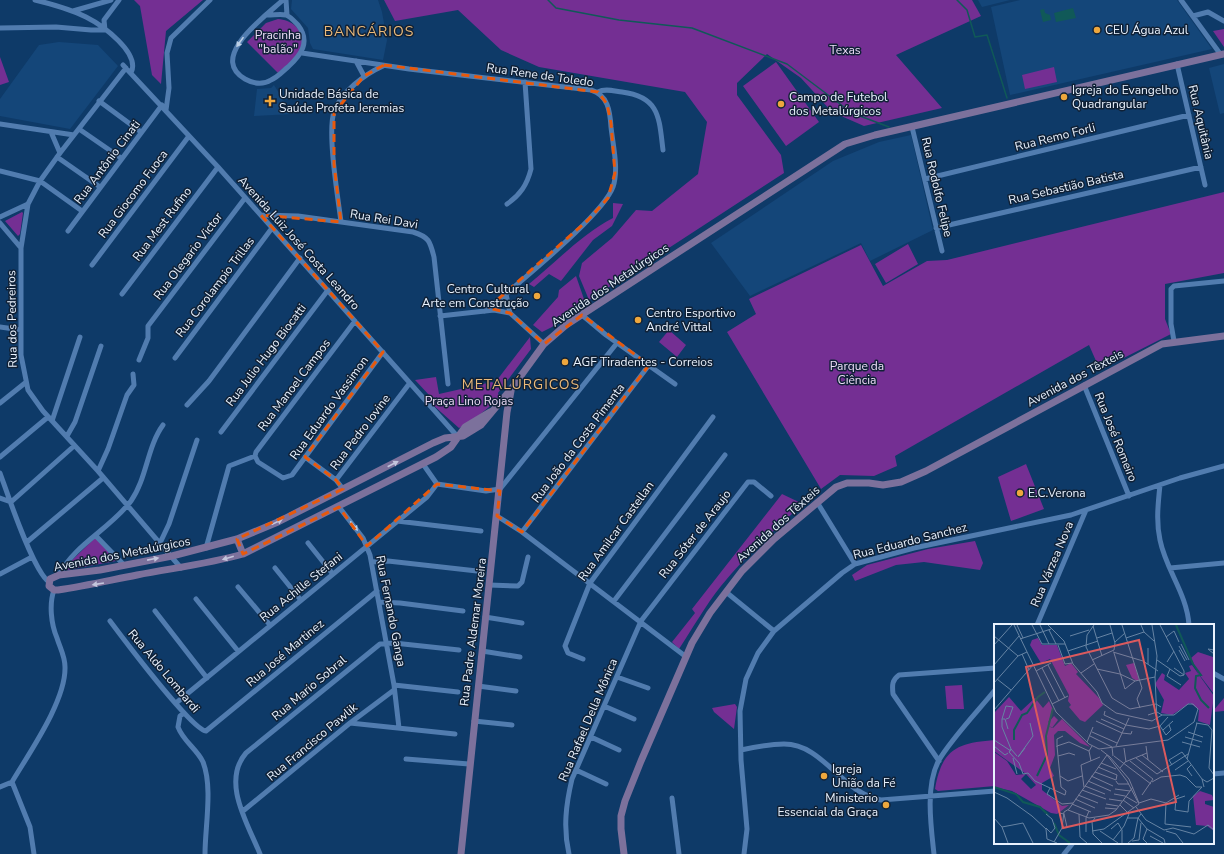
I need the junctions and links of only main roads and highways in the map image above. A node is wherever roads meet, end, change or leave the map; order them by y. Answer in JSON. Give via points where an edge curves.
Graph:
{"nodes":[{"id":1,"x":1223,"y":55,"type":"edge"},
{"id":2,"x":1224,"y":336,"type":"edge"},
{"id":3,"x":512,"y":388,"type":"junction"},
{"id":4,"x":501,"y":401,"type":"junction"},
{"id":5,"x":507,"y":412,"type":"junction"},
{"id":6,"x":457,"y":436,"type":"junction"},
{"id":7,"x":433,"y":442,"type":"junction"},
{"id":8,"x":440,"y":455,"type":"junction"},
{"id":9,"x":237,"y":540,"type":"junction"},
{"id":10,"x":243,"y":554,"type":"junction"},
{"id":11,"x":461,"y":854,"type":"edge"},
{"id":12,"x":626,"y":854,"type":"edge"}],
"edges":[{"from":1,"to":3,"type":"main road","name":"Avenida dos Metalúrgicos","via":[[875,134],[845,144],[566,325],[544,344]]},
{"from":2,"to":12,"type":"main road","name":"Avenida dos Têxteis","via":[[1162,344],[901,482],[847,484],[836,487],[774,539],[742,571],[710,613],[685,656],[625,801],[620,829]]},
{"from":3,"to":4,"type":"main road","name":"Avenida dos Metalúrgicos"},
{"from":3,"to":5,"type":"main road","name":"Rua Padre Aldemar Moreira"},
{"from":4,"to":5,"type":"main road"},
{"from":4,"to":6,"type":"main road","name":"Avenida dos Metalúrgicos"},
{"from":5,"to":11,"type":"main road","name":"Rua Padre Aldemar Moreira"},
{"from":6,"to":7,"type":"main road","name":"Avenida dos Metalúrgicos"},
{"from":6,"to":8,"type":"main road","name":"Avenida dos Metalúrgicos","via":[[451,447]]},
{"from":7,"to":8,"type":"main road","via":[[440,447]]},
{"from":9,"to":7,"type":"main road","name":"Avenida dos Metalúrgicos","one_way":true,"via":[[272,525]]},
{"from":8,"to":10,"type":"main road","name":"Avenida dos Metalúrgicos"},
{"from":9,"to":10,"type":"main road"},
{"from":10,"to":9,"type":"main road","name":"Avenida dos Metalúrgicos","one_way":true,"via":[[106,583],[54,590],[51,589],[49,582],[53,576],[172,556]]}]}
